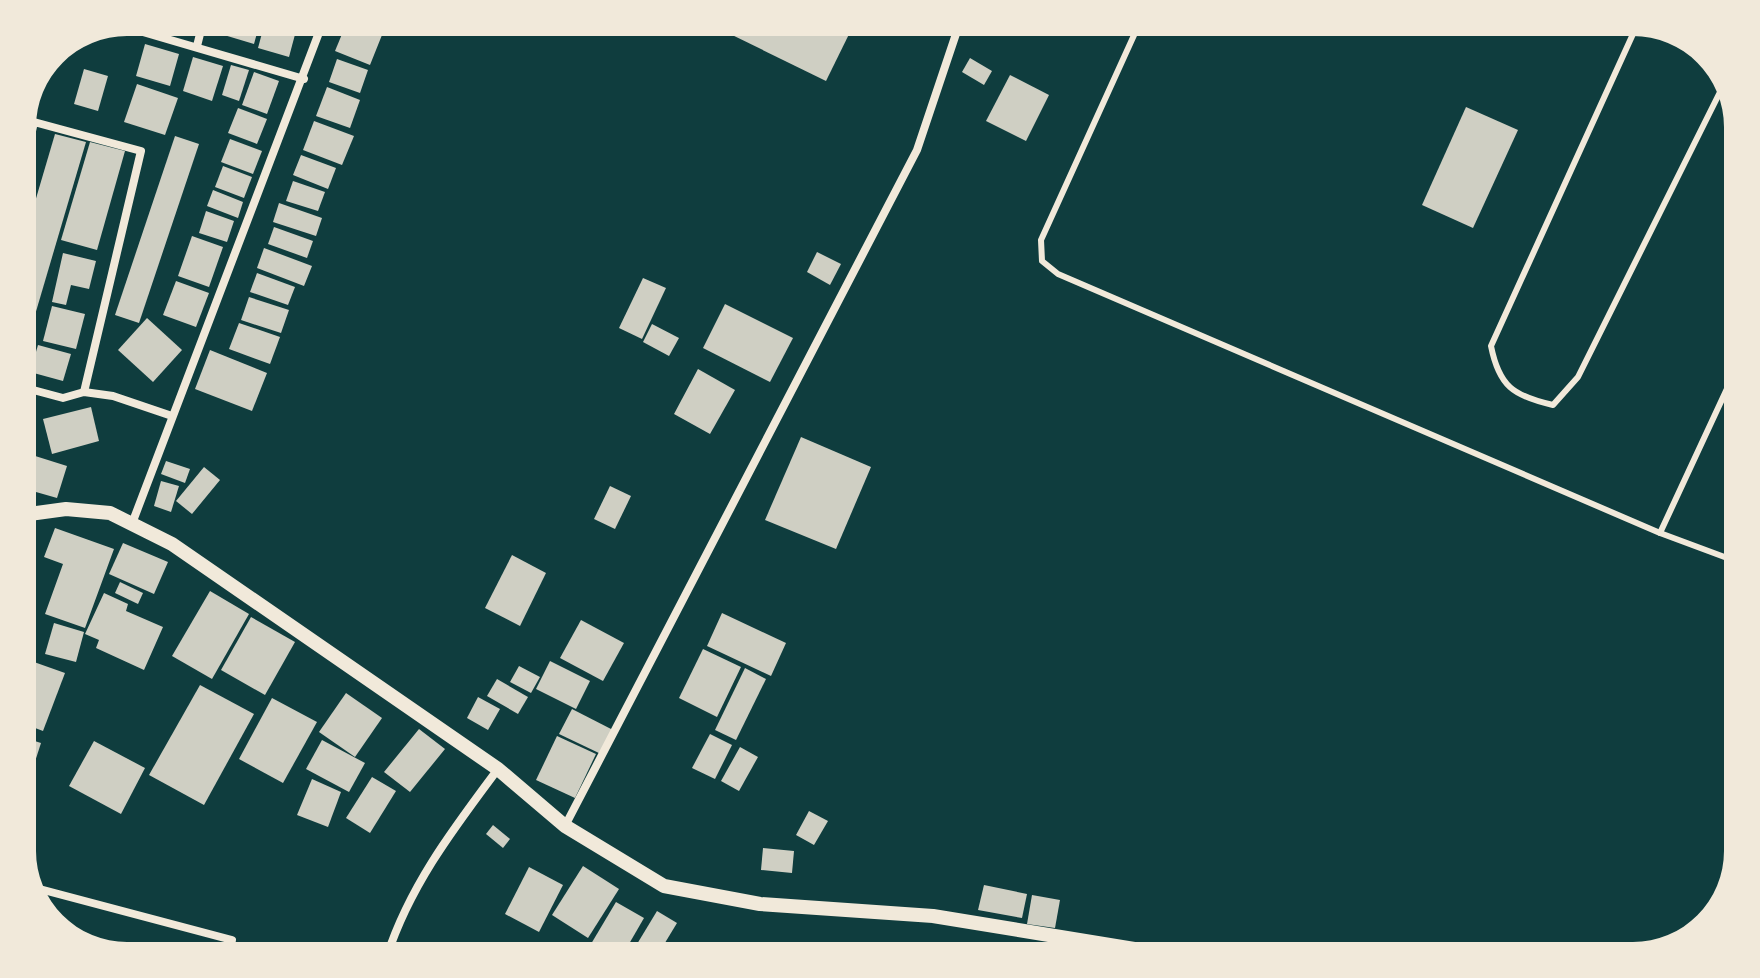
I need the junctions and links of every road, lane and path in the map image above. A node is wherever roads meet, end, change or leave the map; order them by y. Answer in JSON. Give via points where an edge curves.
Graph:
{"nodes":[{"id":1,"x":160,"y":36,"type":"edge"},
{"id":2,"x":200,"y":36,"type":"edge"},
{"id":3,"x":318,"y":36,"type":"edge"},
{"id":4,"x":955,"y":36,"type":"edge"},
{"id":5,"x":1134,"y":36,"type":"edge"},
{"id":6,"x":1632,"y":36,"type":"edge"},
{"id":7,"x":197,"y":46,"type":"junction"},
{"id":8,"x":304,"y":79,"type":"junction"},
{"id":9,"x":1718,"y":95,"type":"edge"},
{"id":10,"x":36,"y":123,"type":"edge"},
{"id":11,"x":36,"y":391,"type":"edge"},
{"id":12,"x":84,"y":392,"type":"junction"},
{"id":13,"x":1724,"y":395,"type":"edge"},
{"id":14,"x":172,"y":416,"type":"junction"},
{"id":15,"x":36,"y":514,"type":"edge"},
{"id":16,"x":133,"y":521,"type":"junction"},
{"id":17,"x":1660,"y":533,"type":"junction"},
{"id":18,"x":1724,"y":557,"type":"edge"},
{"id":19,"x":498,"y":769,"type":"junction"},
{"id":20,"x":565,"y":826,"type":"junction"},
{"id":21,"x":45,"y":890,"type":"edge"},
{"id":22,"x":232,"y":942,"type":"edge"},
{"id":23,"x":391,"y":942,"type":"edge"},
{"id":24,"x":1092,"y":942,"type":"edge"}],
"edges":[{"from":1,"to":7,"type":"street"},
{"from":2,"to":7,"type":"street"},
{"from":3,"to":8,"type":"street"},
{"from":4,"to":20,"type":"street","via":[[917,150]]},
{"from":5,"to":17,"type":"lane","via":[[1041,240],[1042,261],[1058,274]]},
{"from":6,"to":9,"type":"lane","via":[[1491,346],[1497,375],[1523,399],[1553,405],[1578,377]]},
{"from":7,"to":8,"type":"street"},
{"from":8,"to":14,"type":"street"},
{"from":10,"to":12,"type":"street","via":[[141,151]]},
{"from":11,"to":12,"type":"street","via":[[63,398]]},
{"from":12,"to":14,"type":"street"},
{"from":13,"to":17,"type":"lane"},
{"from":14,"to":16,"type":"street"},
{"from":15,"to":16,"type":"street","via":[[88,510]]},
{"from":16,"to":19,"type":"street"},
{"from":17,"to":18,"type":"lane"},
{"from":19,"to":20,"type":"street"},
{"from":19,"to":23,"type":"street","via":[[420,880]]},
{"from":20,"to":24,"type":"street","via":[[664,886],[760,904],[933,916]]},
{"from":21,"to":22,"type":"street"}]}
